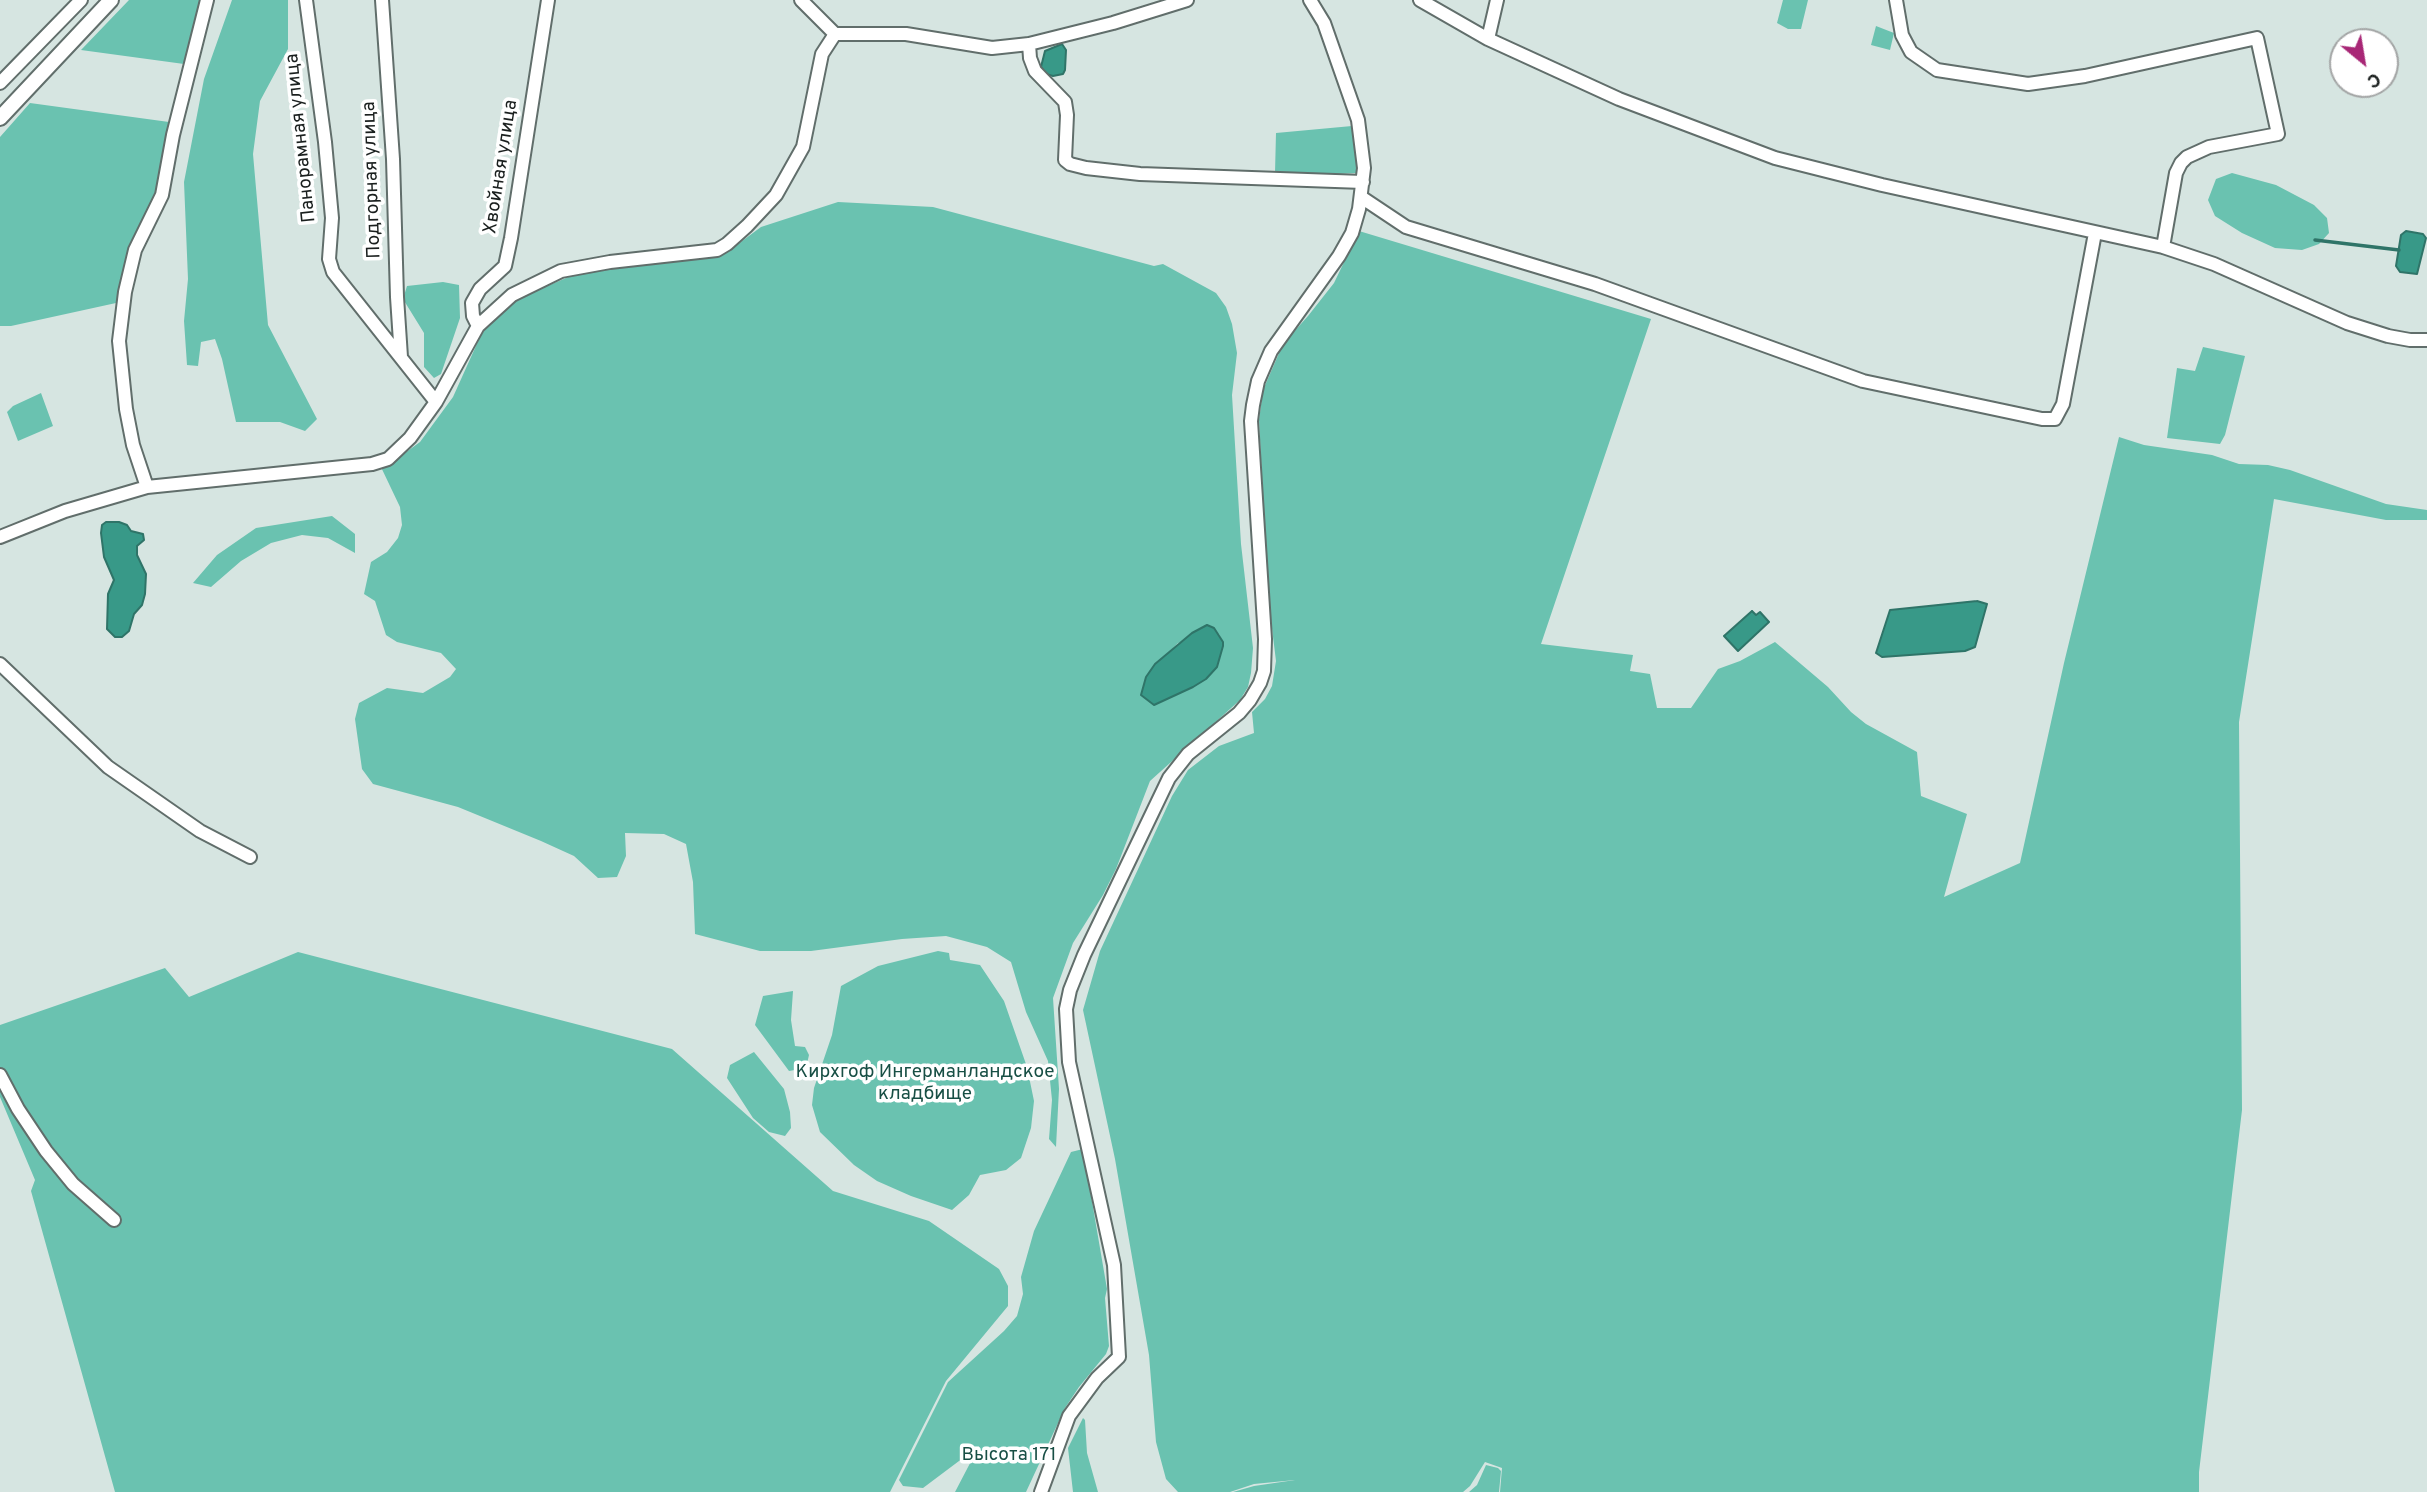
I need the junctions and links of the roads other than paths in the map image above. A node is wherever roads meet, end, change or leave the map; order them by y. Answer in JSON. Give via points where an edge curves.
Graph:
{"nodes":[{"id":1,"x":81,"y":0,"type":"edge"},
{"id":2,"x":111,"y":0,"type":"edge"},
{"id":3,"x":207,"y":0,"type":"edge"},
{"id":4,"x":306,"y":0,"type":"edge"},
{"id":5,"x":382,"y":0,"type":"edge"},
{"id":6,"x":548,"y":0,"type":"edge"},
{"id":7,"x":801,"y":0,"type":"edge"},
{"id":8,"x":1187,"y":0,"type":"edge"},
{"id":9,"x":1310,"y":0,"type":"edge"},
{"id":10,"x":1420,"y":0,"type":"edge"},
{"id":11,"x":1497,"y":0,"type":"edge"},
{"id":12,"x":1896,"y":0,"type":"edge"},
{"id":13,"x":835,"y":34,"type":"junction"},
{"id":14,"x":1488,"y":39,"type":"junction"},
{"id":15,"x":1029,"y":44,"type":"junction"},
{"id":16,"x":0,"y":83,"type":"edge"},
{"id":17,"x":0,"y":118,"type":"edge"},
{"id":18,"x":1363,"y":182,"type":"junction"},
{"id":19,"x":1361,"y":197,"type":"junction"},
{"id":20,"x":2095,"y":233,"type":"junction"},
{"id":21,"x":2163,"y":247,"type":"junction"},
{"id":22,"x":478,"y":326,"type":"junction"},
{"id":23,"x":2427,"y":340,"type":"edge"},
{"id":24,"x":401,"y":358,"type":"junction"},
{"id":25,"x":436,"y":402,"type":"junction"},
{"id":26,"x":147,"y":487,"type":"junction"},
{"id":27,"x":0,"y":537,"type":"edge"},
{"id":28,"x":0,"y":664,"type":"edge"},
{"id":29,"x":250,"y":857,"type":"dead end"},
{"id":30,"x":0,"y":1075,"type":"edge"},
{"id":31,"x":114,"y":1220,"type":"dead end"},
{"id":32,"x":1041,"y":1492,"type":"edge"}],
"edges":[{"from":1,"to":16,"type":"street"},
{"from":2,"to":17,"type":"street"},
{"from":3,"to":26,"type":"street","via":[[162,195],[135,250],[125,292],[119,341],[126,409]]},
{"from":4,"to":24,"type":"street","name":"Панорамная улица","via":[[326,142],[332,218],[329,259],[333,272]]},
{"from":5,"to":24,"type":"street","name":"Подгорная улица"},
{"from":6,"to":22,"type":"street","name":"Хвойная улица","via":[[505,266],[472,303]]},
{"from":7,"to":13,"type":"street"},
{"from":8,"to":15,"type":"street"},
{"from":9,"to":18,"type":"street","via":[[1324,23],[1358,120]]},
{"from":10,"to":14,"type":"street"},
{"from":11,"to":14,"type":"street"},
{"from":12,"to":21,"type":"street","via":[[1902,35],[1911,52],[1937,70],[2028,84],[2257,38],[2278,134],[2209,147],[2181,163]]},
{"from":13,"to":15,"type":"street","via":[[906,34],[992,48]]},
{"from":13,"to":22,"type":"street","via":[[822,54],[803,148],[776,195],[727,244],[717,250],[561,271],[512,295]]},
{"from":14,"to":20,"type":"street","via":[[1619,99],[1775,158]]},
{"from":15,"to":18,"type":"street","via":[[1035,71],[1065,102],[1065,160],[1070,164],[1140,174]]},
{"from":18,"to":19,"type":"street"},
{"from":19,"to":20,"type":"street","via":[[1406,227],[1595,284],[1863,381],[2042,419],[2055,419],[2063,404]]},
{"from":19,"to":32,"type":"street","via":[[1352,233],[1339,256],[1270,351],[1253,405],[1265,639],[1260,683],[1239,713],[1188,754],[1170,778],[1070,990],[1066,1009],[1069,1062],[1114,1265],[1119,1357],[1069,1416]]},
{"from":20,"to":21,"type":"street"},
{"from":21,"to":23,"type":"street","via":[[2214,264],[2347,323],[2388,336]]},
{"from":22,"to":25,"type":"street"},
{"from":24,"to":25,"type":"street"},
{"from":25,"to":26,"type":"street","via":[[410,438],[388,458],[372,464]]},
{"from":26,"to":27,"type":"street","via":[[65,511]]},
{"from":28,"to":29,"type":"street","via":[[108,767],[200,831]]},
{"from":30,"to":31,"type":"street","via":[[46,1151],[73,1184]]}]}
